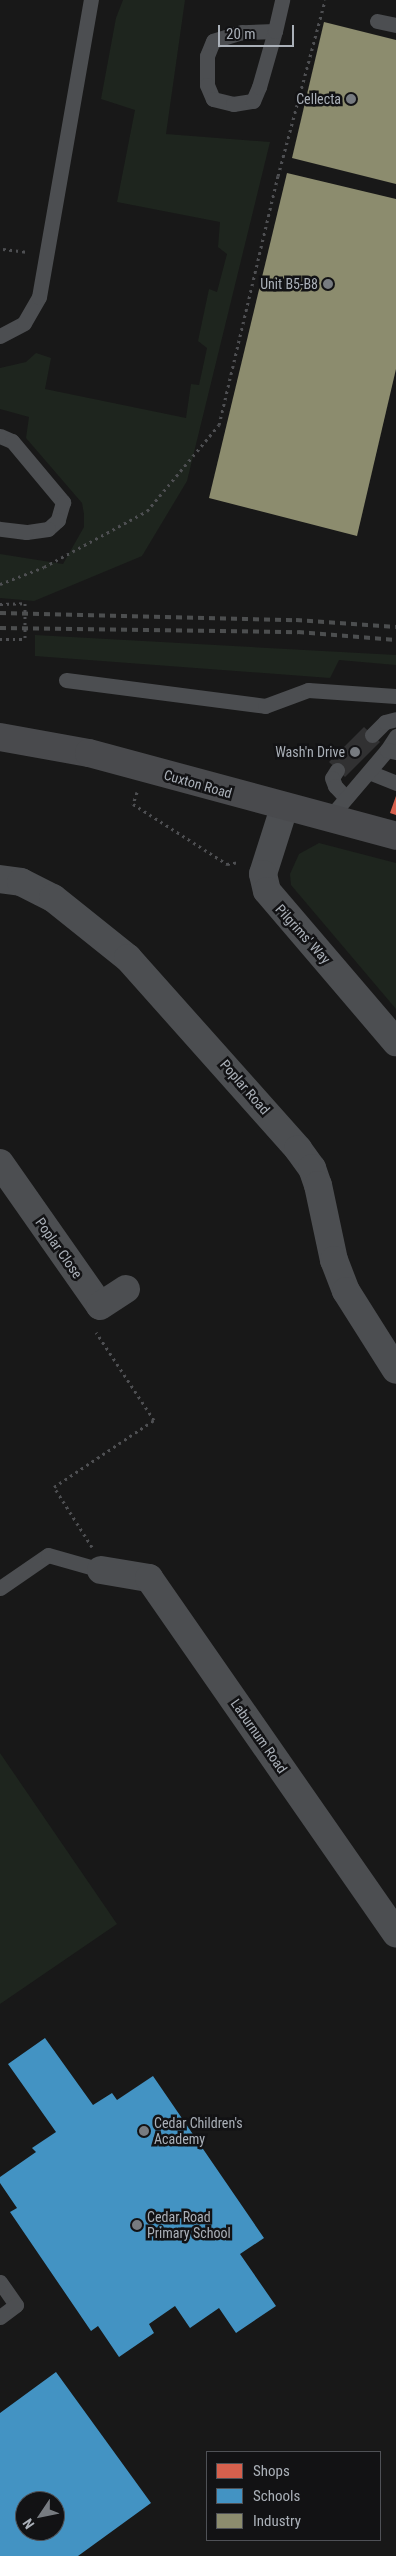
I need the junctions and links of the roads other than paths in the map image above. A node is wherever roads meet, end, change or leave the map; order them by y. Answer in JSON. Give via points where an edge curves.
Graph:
{"nodes":[{"id":1,"x":91,"y":0,"type":"edge"},
{"id":2,"x":282,"y":0,"type":"edge"},
{"id":3,"x":377,"y":21,"type":"dead end"},
{"id":4,"x":396,"y":25,"type":"edge"},
{"id":5,"x":275,"y":31,"type":"junction"},
{"id":6,"x":0,"y":336,"type":"edge"},
{"id":7,"x":0,"y":436,"type":"edge"},
{"id":8,"x":0,"y":529,"type":"edge"},
{"id":9,"x":66,"y":680,"type":"dead end"},
{"id":10,"x":396,"y":696,"type":"edge"},
{"id":11,"x":396,"y":719,"type":"edge"},
{"id":12,"x":372,"y":735,"type":"dead end"},
{"id":13,"x":396,"y":736,"type":"edge"},
{"id":14,"x":0,"y":737,"type":"edge"},
{"id":15,"x":392,"y":751,"type":"edge"},
{"id":16,"x":337,"y":770,"type":"dead end"},
{"id":17,"x":368,"y":772,"type":"junction"},
{"id":18,"x":396,"y":782,"type":"edge"},
{"id":19,"x":284,"y":808,"type":"junction"},
{"id":20,"x":338,"y":808,"type":"junction"},
{"id":21,"x":396,"y":836,"type":"edge"},
{"id":22,"x":0,"y":879,"type":"edge"},
{"id":23,"x":396,"y":1042,"type":"edge"},
{"id":24,"x":0,"y":1164,"type":"edge"},
{"id":25,"x":126,"y":1289,"type":"dead end"},
{"id":26,"x":396,"y":1370,"type":"edge"},
{"id":27,"x":101,"y":1570,"type":"joint"},
{"id":28,"x":0,"y":1588,"type":"edge"},
{"id":29,"x":396,"y":1934,"type":"edge"},
{"id":30,"x":0,"y":2282,"type":"edge"},
{"id":31,"x":0,"y":2317,"type":"edge"}],
"edges":[{"from":1,"to":6,"type":"lane","via":[[40,297],[24,322]]},
{"from":2,"to":5,"type":"lane"},
{"from":3,"to":4,"type":"lane"},
{"from":5,"to":5,"type":"lane","via":[[242,32],[213,41],[207,56],[207,85],[213,99],[233,104],[253,101]]},
{"from":7,"to":8,"type":"lane","via":[[12,441],[63,502],[61,515],[48,529],[26,532]]},
{"from":9,"to":10,"type":"lane","via":[[265,706],[308,690]]},
{"from":11,"to":12,"type":"lane","via":[[385,722]]},
{"from":13,"to":15,"type":"lane"},
{"from":14,"to":19,"type":"main road","name":"Cuxton Road","via":[[89,754]]},
{"from":15,"to":17,"type":"lane"},
{"from":16,"to":20,"type":"lane","via":[[332,778]]},
{"from":17,"to":18,"type":"lane"},
{"from":17,"to":20,"type":"lane"},
{"from":19,"to":20,"type":"main road","name":"Cuxton Road"},
{"from":19,"to":23,"type":"street","name":"Pilgrims' Way","via":[[264,874],[267,891]]},
{"from":20,"to":21,"type":"main road","name":"Cuxton Road"},
{"from":22,"to":26,"type":"street","name":"Poplar Road","via":[[21,882],[53,898],[128,958],[298,1149],[312,1168],[318,1185],[334,1260],[346,1291]]},
{"from":24,"to":25,"type":"street","name":"Poplar Close","via":[[100,1306]]},
{"from":27,"to":28,"type":"lane","via":[[48,1555]]},
{"from":27,"to":29,"type":"street","name":"Laburnum Road","via":[[149,1578]]},
{"from":30,"to":31,"type":"lane","via":[[16,2305]]}]}
